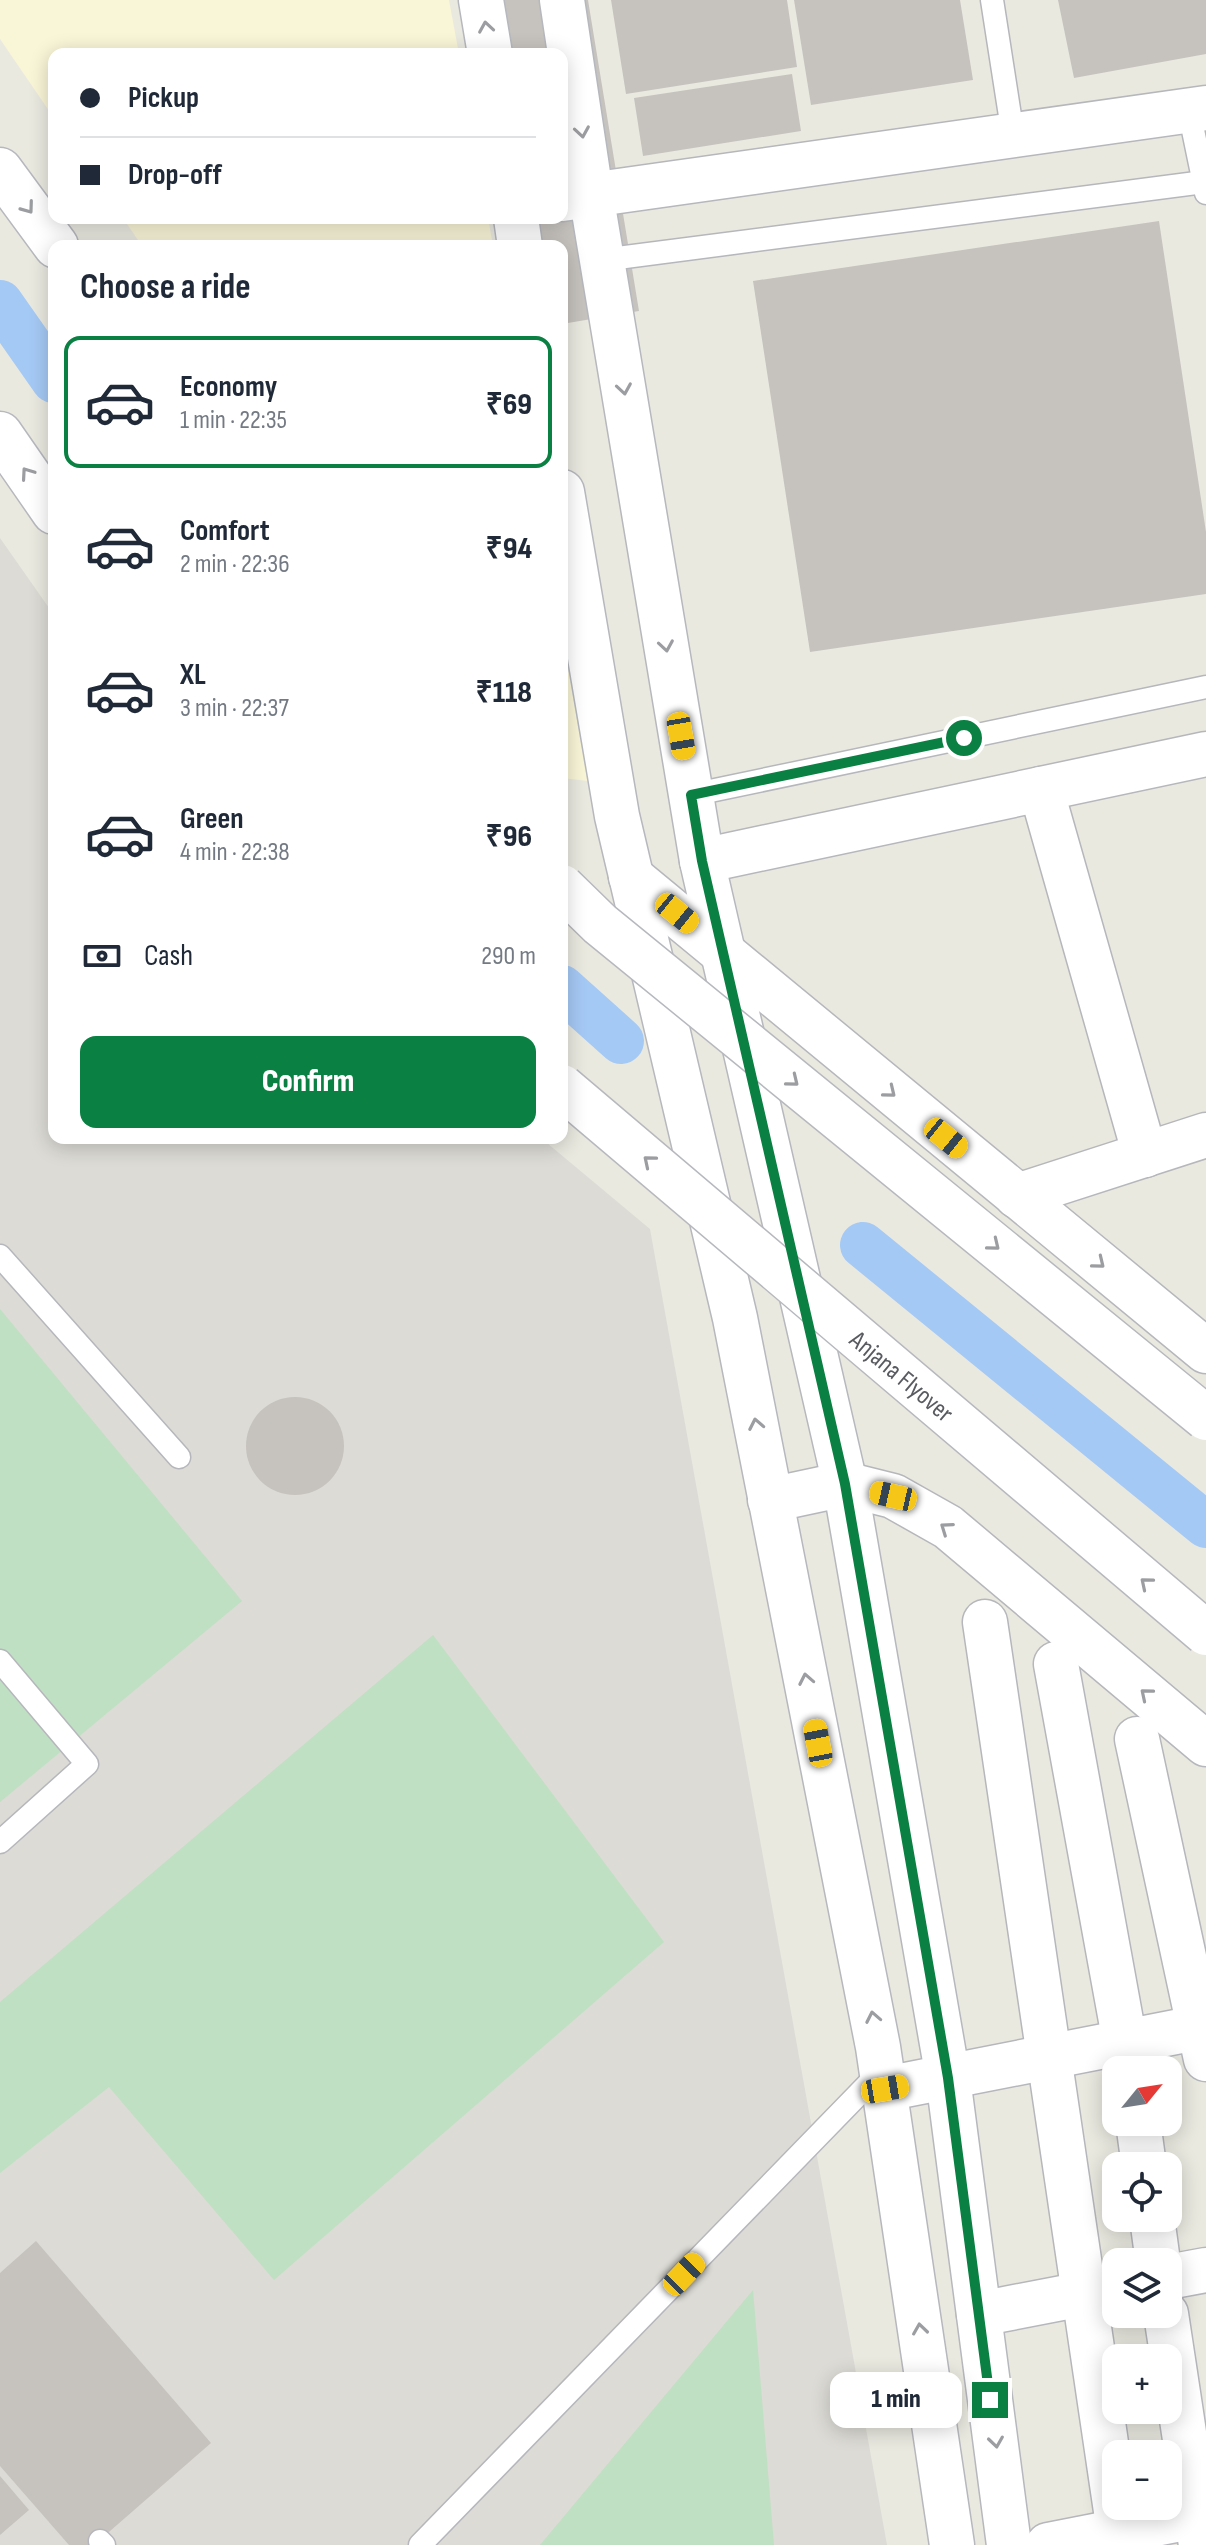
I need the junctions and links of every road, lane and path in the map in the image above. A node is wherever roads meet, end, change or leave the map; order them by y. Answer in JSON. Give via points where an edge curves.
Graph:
{"nodes":[{"id":1,"x":481,"y":0,"type":"edge"},
{"id":2,"x":562,"y":0,"type":"edge"},
{"id":3,"x":992,"y":0,"type":"edge"},
{"id":4,"x":489,"y":48,"type":"edge"},
{"id":5,"x":565,"y":48,"type":"edge"},
{"id":6,"x":568,"y":84,"type":"edge"},
{"id":7,"x":1198,"y":109,"type":"edge"},
{"id":8,"x":1013,"y":135,"type":"junction"},
{"id":9,"x":0,"y":170,"type":"edge"},
{"id":10,"x":1205,"y":188,"type":"edge"},
{"id":11,"x":576,"y":196,"type":"edge"},
{"id":12,"x":52,"y":240,"type":"edge"},
{"id":13,"x":602,"y":260,"type":"junction"},
{"id":14,"x":0,"y":434,"type":"edge"},
{"id":15,"x":48,"y":503,"type":"edge"},
{"id":16,"x":568,"y":527,"type":"edge"},
{"id":17,"x":1206,"y":687,"type":"edge"},
{"id":18,"x":1206,"y":754,"type":"edge"},
{"id":19,"x":1041,"y":789,"type":"junction"},
{"id":20,"x":691,"y":795,"type":"junction"},
{"id":21,"x":702,"y":861,"type":"junction"},
{"id":22,"x":631,"y":877,"type":"junction"},
{"id":23,"x":568,"y":893,"type":"edge"},
{"id":24,"x":724,"y":950,"type":"junction"},
{"id":25,"x":568,"y":1092,"type":"edge"},
{"id":26,"x":1204,"y":1144,"type":"edge"},
{"id":27,"x":1145,"y":1155,"type":"junction"},
{"id":28,"x":1017,"y":1196,"type":"junction"},
{"id":29,"x":0,"y":1256,"type":"edge"},
{"id":30,"x":1206,"y":1351,"type":"edge"},
{"id":31,"x":1206,"y":1418,"type":"edge"},
{"id":32,"x":179,"y":1457,"type":"dead end"},
{"id":33,"x":845,"y":1484,"type":"junction"},
{"id":34,"x":770,"y":1500,"type":"junction"},
{"id":35,"x":985,"y":1622,"type":"dead end"},
{"id":36,"x":1206,"y":1633,"type":"edge"},
{"id":37,"x":0,"y":1661,"type":"edge"},
{"id":38,"x":1056,"y":1664,"type":"dead end"},
{"id":39,"x":1137,"y":1739,"type":"dead end"},
{"id":40,"x":1206,"y":1744,"type":"edge"},
{"id":41,"x":0,"y":1842,"type":"edge"},
{"id":42,"x":1204,"y":2037,"type":"edge"},
{"id":43,"x":1102,"y":2056,"type":"edge"},
{"id":44,"x":1128,"y":2056,"type":"edge"},
{"id":45,"x":1049,"y":2057,"type":"junction"},
{"id":46,"x":948,"y":2078,"type":"junction"},
{"id":47,"x":883,"y":2080,"type":"junction"},
{"id":48,"x":1206,"y":2270,"type":"edge"},
{"id":49,"x":1182,"y":2274,"type":"edge"},
{"id":50,"x":1101,"y":2290,"type":"edge"},
{"id":51,"x":979,"y":2314,"type":"junction"},
{"id":52,"x":1168,"y":2328,"type":"edge"},
{"id":53,"x":1201,"y":2525,"type":"edge"},
{"id":54,"x":1120,"y":2538,"type":"edge"},
{"id":55,"x":420,"y":2545,"type":"edge"},
{"id":56,"x":952,"y":2545,"type":"edge"},
{"id":57,"x":1009,"y":2545,"type":"edge"},
{"id":58,"x":1048,"y":2545,"type":"edge"}],
"edges":[{"from":4,"to":1,"type":"main road","one_way":true},
{"from":2,"to":5,"type":"main road","one_way":true},
{"from":3,"to":8,"type":"lane"},
{"from":6,"to":11,"type":"main road","one_way":true},
{"from":7,"to":8,"type":"main road"},
{"from":7,"to":10,"type":"lane"},
{"from":8,"to":11,"type":"main road"},
{"from":9,"to":12,"type":"main road","one_way":true},
{"from":10,"to":13,"type":"lane"},
{"from":11,"to":13,"type":"main road"},
{"from":13,"to":20,"type":"main road","one_way":true},
{"from":15,"to":14,"type":"main road","one_way":true},
{"from":16,"to":22,"type":"main road"},
{"from":17,"to":20,"type":"lane"},
{"from":18,"to":19,"type":"main road"},
{"from":19,"to":21,"type":"main road"},
{"from":19,"to":27,"type":"main road"},
{"from":20,"to":21,"type":"main road"},
{"from":21,"to":24,"type":"main road"},
{"from":22,"to":24,"type":"main road"},
{"from":34,"to":22,"type":"main road","one_way":true,"via":[[735,1318]]},
{"from":23,"to":31,"type":"main road","one_way":true,"bridge":true},
{"from":24,"to":28,"type":"main road","one_way":true},
{"from":24,"to":33,"type":"main road"},
{"from":36,"to":25,"type":"main road","name":"Anjana Flyover","one_way":true,"bridge":true},
{"from":26,"to":27,"type":"main road"},
{"from":27,"to":28,"type":"main road"},
{"from":28,"to":30,"type":"main road","one_way":true},
{"from":29,"to":32,"type":"lane"},
{"from":33,"to":34,"type":"main road"},
{"from":40,"to":33,"type":"main road","one_way":true,"via":[[948,1527],[893,1496]]},
{"from":33,"to":46,"type":"main road"},
{"from":47,"to":34,"type":"main road","one_way":true},
{"from":35,"to":45,"type":"main road"},
{"from":37,"to":41,"type":"lane","via":[[87,1764]]},
{"from":38,"to":44,"type":"main road"},
{"from":39,"to":42,"type":"main road"},
{"from":42,"to":44,"type":"main road"},
{"from":43,"to":45,"type":"main road"},
{"from":45,"to":46,"type":"main road"},
{"from":45,"to":50,"type":"main road"},
{"from":46,"to":47,"type":"main road"},
{"from":46,"to":51,"type":"main road"},
{"from":47,"to":55,"type":"lane"},
{"from":56,"to":47,"type":"main road","one_way":true},
{"from":48,"to":49,"type":"main road"},
{"from":50,"to":51,"type":"main road"},
{"from":50,"to":54,"type":"main road"},
{"from":51,"to":57,"type":"main road","one_way":true},
{"from":52,"to":53,"type":"main road"},
{"from":53,"to":54,"type":"main road"},
{"from":54,"to":58,"type":"main road"}]}
